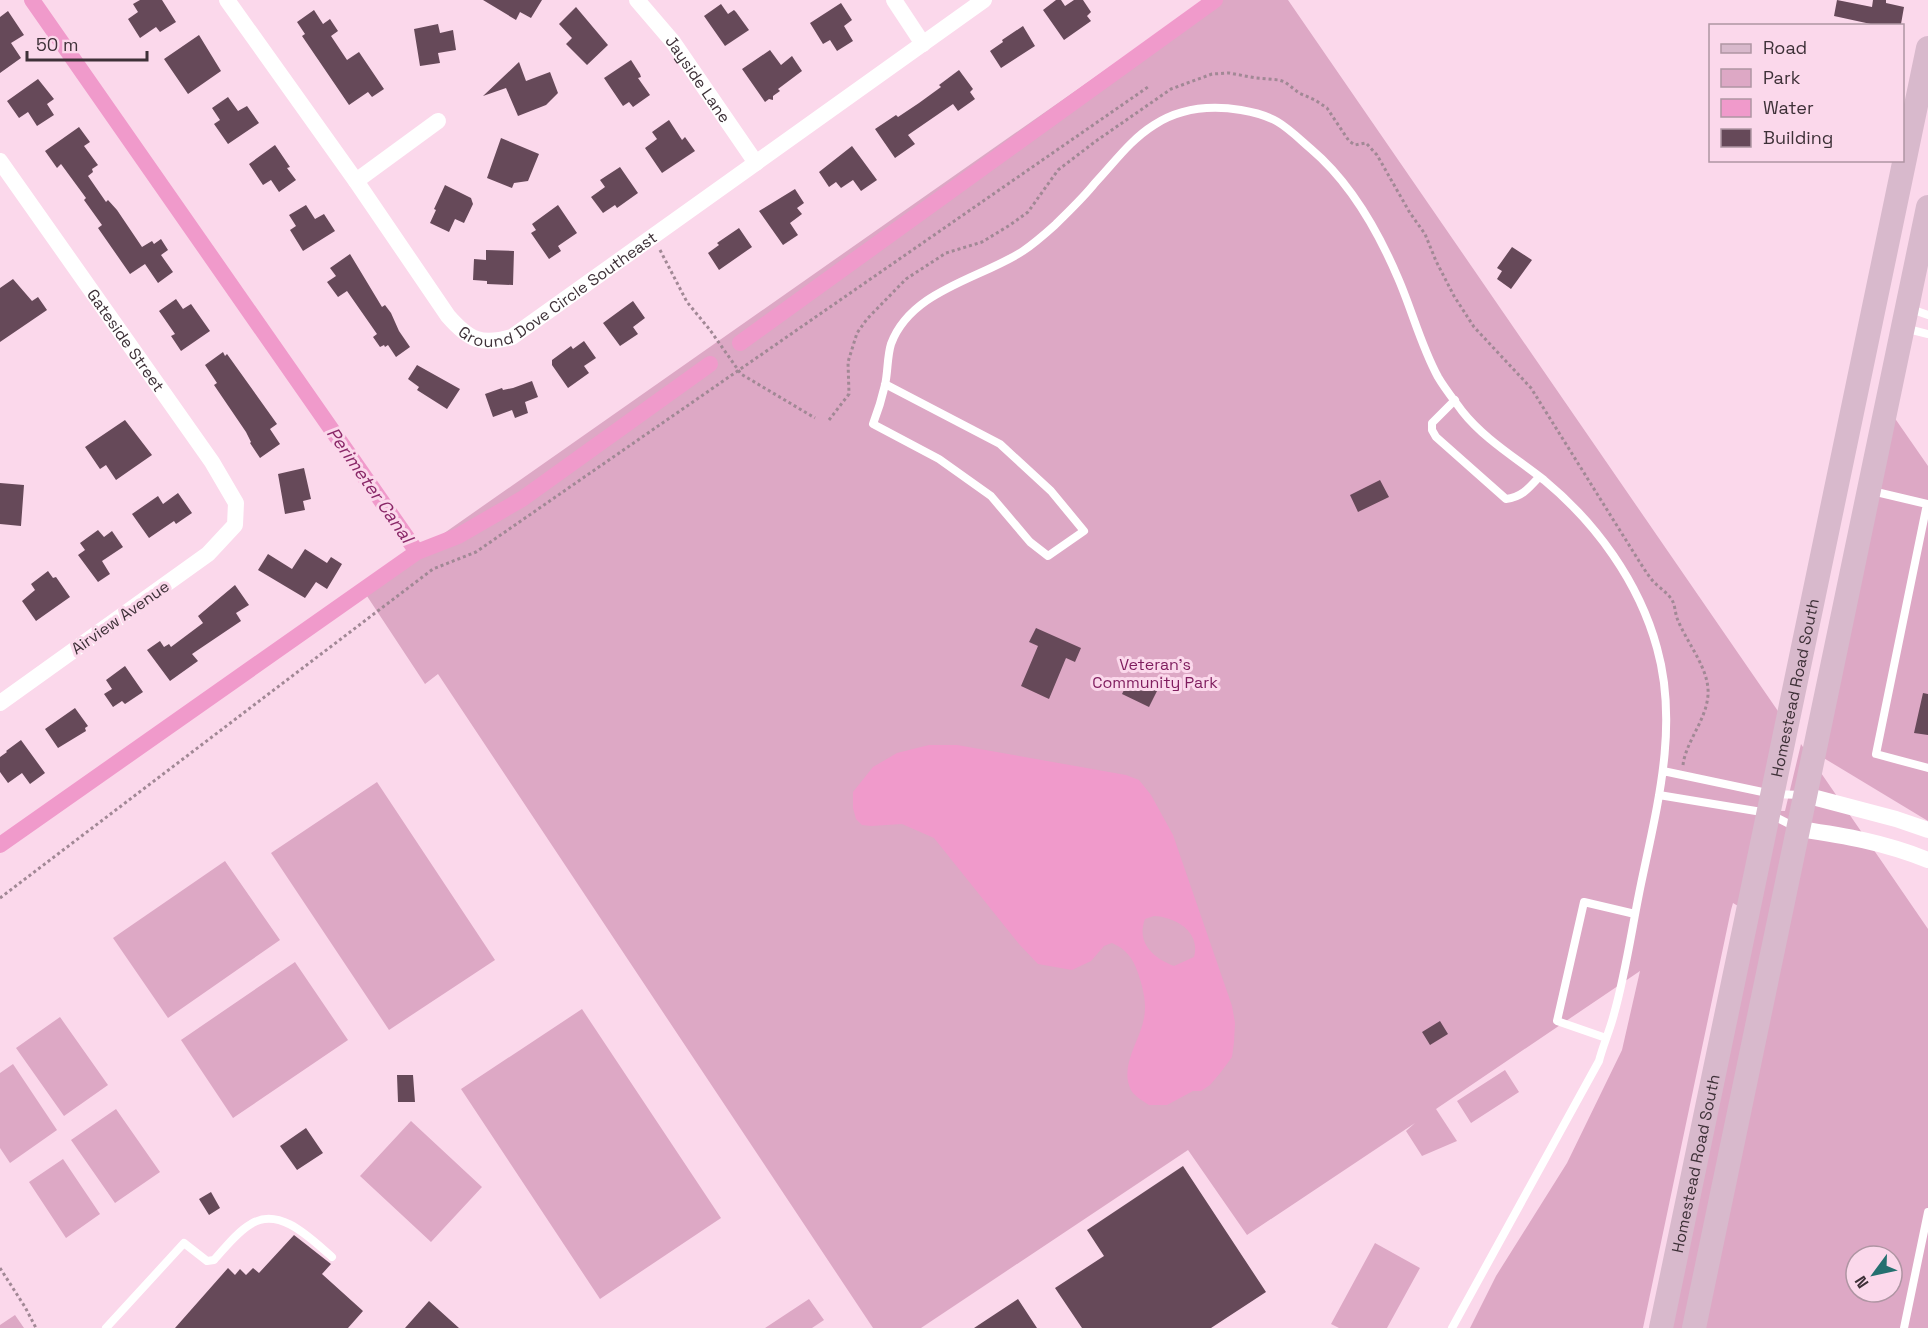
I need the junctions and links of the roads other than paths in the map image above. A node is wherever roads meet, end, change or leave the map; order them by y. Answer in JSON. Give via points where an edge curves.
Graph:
{"nodes":[{"id":1,"x":227,"y":0,"type":"edge"},
{"id":2,"x":637,"y":0,"type":"edge"},
{"id":3,"x":894,"y":0,"type":"edge"},
{"id":4,"x":984,"y":0,"type":"edge"},
{"id":5,"x":924,"y":44,"type":"junction"},
{"id":6,"x":1928,"y":48,"type":"edge"},
{"id":7,"x":438,"y":121,"type":"dead end"},
{"id":8,"x":1913,"y":121,"type":"junction"},
{"id":9,"x":0,"y":161,"type":"edge"},
{"id":10,"x":756,"y":163,"type":"junction"},
{"id":11,"x":356,"y":181,"type":"junction"},
{"id":12,"x":1928,"y":207,"type":"edge"},
{"id":13,"x":1909,"y":317,"type":"edge"},
{"id":14,"x":1928,"y":334,"type":"edge"},
{"id":15,"x":1867,"y":346,"type":"junction"},
{"id":16,"x":885,"y":384,"type":"junction"},
{"id":17,"x":1455,"y":400,"type":"junction"},
{"id":18,"x":1539,"y":477,"type":"junction"},
{"id":19,"x":1869,"y":490,"type":"junction"},
{"id":20,"x":1928,"y":505,"type":"edge"},
{"id":21,"x":235,"y":525,"type":"joint"},
{"id":22,"x":0,"y":703,"type":"edge"},
{"id":23,"x":1928,"y":768,"type":"edge"},
{"id":24,"x":1663,"y":771,"type":"junction"},
{"id":25,"x":1659,"y":795,"type":"junction"},
{"id":26,"x":1804,"y":795,"type":"junction"},
{"id":27,"x":1770,"y":804,"type":"junction"},
{"id":28,"x":1799,"y":829,"type":"junction"},
{"id":29,"x":1928,"y":830,"type":"edge"},
{"id":30,"x":1928,"y":860,"type":"edge"},
{"id":31,"x":1635,"y":914,"type":"junction"},
{"id":32,"x":1606,"y":1038,"type":"junction"},
{"id":33,"x":1928,"y":1212,"type":"edge"},
{"id":34,"x":332,"y":1257,"type":"dead end"},
{"id":35,"x":106,"y":1328,"type":"edge"},
{"id":36,"x":1452,"y":1328,"type":"edge"},
{"id":37,"x":1661,"y":1328,"type":"edge"},
{"id":38,"x":1694,"y":1328,"type":"edge"},
{"id":39,"x":1904,"y":1328,"type":"edge"}],
"edges":[{"from":1,"to":11,"type":"street","name":"Ground Dove Circle Southeast"},
{"from":2,"to":10,"type":"street","name":"Jayside Lane","via":[[673,42]]},
{"from":3,"to":5,"type":"street"},
{"from":4,"to":5,"type":"street","name":"Ground Dove Circle Southeast"},
{"from":5,"to":10,"type":"street","name":"Ground Dove Circle Southeast"},
{"from":6,"to":8,"type":"main road","name":"Homestead Road South"},
{"from":7,"to":11,"type":"street"},
{"from":8,"to":13,"type":"main road","via":[[1921,157],[1895,297]]},
{"from":8,"to":15,"type":"main road","name":"Homestead Road South"},
{"from":9,"to":21,"type":"street","name":"Gateside Street","via":[[212,462],[236,503]]},
{"from":10,"to":11,"type":"street","name":"Ground Dove Circle Southeast","via":[[512,337],[494,342],[476,340],[448,316]]},
{"from":12,"to":13,"type":"main road","name":"Homestead Road South"},
{"from":13,"to":14,"type":"lane"},
{"from":13,"to":15,"type":"main road"},
{"from":13,"to":19,"type":"main road","name":"Homestead Road South"},
{"from":15,"to":27,"type":"main road","name":"Homestead Road South"},
{"from":16,"to":16,"type":"lane","via":[[1000,444],[1051,491],[1084,531],[1047,556],[991,496],[939,459],[873,424]]},
{"from":16,"to":17,"type":"lane","via":[[891,343],[914,312],[943,291],[1021,253],[1039,239],[1152,126],[1189,110],[1227,108],[1274,118],[1290,128],[1344,182],[1381,244],[1439,379]]},
{"from":17,"to":18,"type":"lane","via":[[1480,430]]},
{"from":17,"to":18,"type":"lane","via":[[1432,423],[1436,437],[1506,499],[1525,492]]},
{"from":18,"to":24,"type":"lane","via":[[1586,518],[1639,600],[1658,651],[1666,702]]},
{"from":19,"to":20,"type":"lane"},
{"from":19,"to":26,"type":"main road","name":"Homestead Road South"},
{"from":20,"to":23,"type":"lane","via":[[1876,754]]},
{"from":21,"to":22,"type":"street","name":"Airview Avenue","via":[[208,554]]},
{"from":24,"to":25,"type":"lane"},
{"from":24,"to":27,"type":"lane"},
{"from":25,"to":27,"type":"lane"},
{"from":25,"to":31,"type":"lane"},
{"from":26,"to":27,"type":"lane"},
{"from":26,"to":28,"type":"main road","name":"Homestead Road South"},
{"from":26,"to":29,"type":"street"},
{"from":27,"to":28,"type":"lane"},
{"from":27,"to":37,"type":"main road","name":"Homestead Road South"},
{"from":28,"to":30,"type":"street","via":[[1861,838]]},
{"from":28,"to":38,"type":"main road","name":"Homestead Road South"},
{"from":31,"to":32,"type":"lane"},
{"from":31,"to":32,"type":"lane","via":[[1584,902],[1557,1021]]},
{"from":32,"to":36,"type":"lane","via":[[1599,1061]]},
{"from":33,"to":39,"type":"lane"},
{"from":34,"to":35,"type":"lane","via":[[293,1225],[266,1217],[250,1224],[214,1260],[207,1261],[184,1243]]}]}
